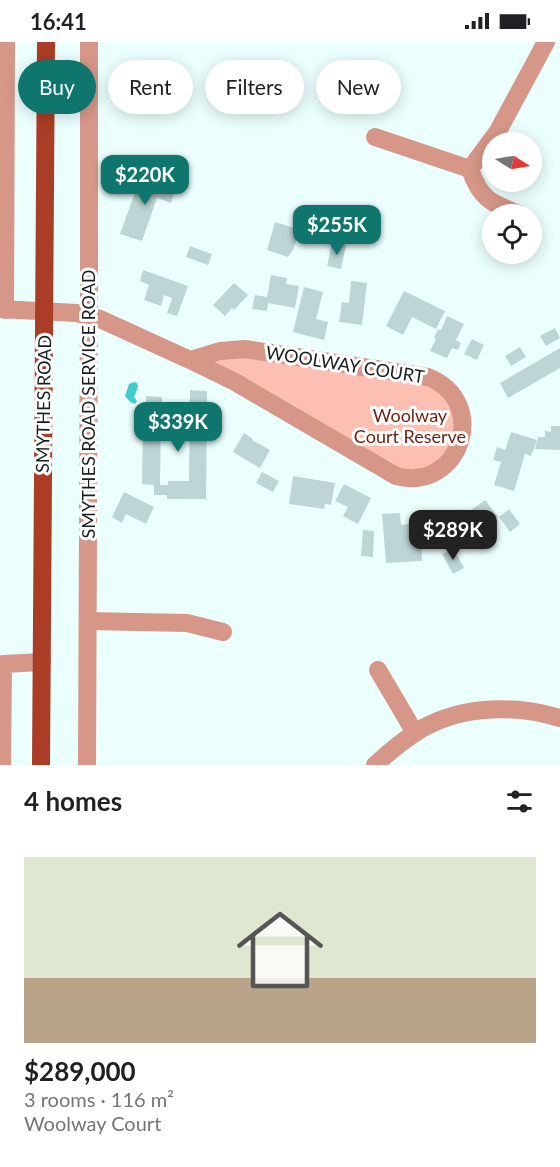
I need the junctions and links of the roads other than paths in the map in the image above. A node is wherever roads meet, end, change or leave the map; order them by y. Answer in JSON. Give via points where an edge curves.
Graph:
{"nodes":[{"id":1,"x":6,"y":42,"type":"edge"},
{"id":2,"x":46,"y":42,"type":"edge"},
{"id":3,"x":89,"y":42,"type":"edge"},
{"id":4,"x":546,"y":42,"type":"edge"},
{"id":5,"x":375,"y":138,"type":"dead end"},
{"id":6,"x":470,"y":169,"type":"junction"},
{"id":7,"x":496,"y":204,"type":"edge"},
{"id":8,"x":2,"y":310,"type":"edge"},
{"id":9,"x":45,"y":312,"type":"junction"},
{"id":10,"x":89,"y":315,"type":"junction"},
{"id":11,"x":190,"y":360,"type":"junction"},
{"id":12,"x":88,"y":621,"type":"junction"},
{"id":13,"x":223,"y":632,"type":"dead end"},
{"id":14,"x":42,"y":662,"type":"junction"},
{"id":15,"x":378,"y":670,"type":"dead end"},
{"id":16,"x":560,"y":718,"type":"edge"},
{"id":17,"x":415,"y":733,"type":"junction"},
{"id":18,"x":2,"y":765,"type":"edge"},
{"id":19,"x":41,"y":765,"type":"edge"},
{"id":20,"x":87,"y":765,"type":"edge"},
{"id":21,"x":375,"y":765,"type":"edge"}],
"edges":[{"from":1,"to":8,"type":"street"},
{"from":2,"to":9,"type":"main road","name":"SMYTHES ROAD"},
{"from":3,"to":10,"type":"street","name":"SMYTHES ROAD SERVICE ROAD"},
{"from":4,"to":6,"type":"street","via":[[498,131]]},
{"from":5,"to":6,"type":"street"},
{"from":6,"to":7,"type":"street","via":[[484,196]]},
{"from":8,"to":9,"type":"street","name":"WOOLWAY COURT"},
{"from":9,"to":10,"type":"street","name":"WOOLWAY COURT"},
{"from":9,"to":14,"type":"main road","name":"SMYTHES ROAD"},
{"from":10,"to":11,"type":"street","name":"WOOLWAY COURT"},
{"from":10,"to":12,"type":"street","name":"SMYTHES ROAD SERVICE ROAD"},
{"from":11,"to":11,"type":"street","name":"WOOLWAY COURT","via":[[220,351],[245,350],[428,377],[446,387],[458,402],[463,420],[461,441],[452,458],[437,472],[409,478],[396,476]]},
{"from":12,"to":13,"type":"street","via":[[182,622]]},
{"from":12,"to":20,"type":"street","name":"SMYTHES ROAD SERVICE ROAD"},
{"from":14,"to":18,"type":"street","via":[[3,664]]},
{"from":14,"to":19,"type":"main road","name":"SMYTHES ROAD"},
{"from":15,"to":17,"type":"street"},
{"from":16,"to":17,"type":"street","via":[[540,712],[498,709],[464,713]]},
{"from":17,"to":21,"type":"street"}]}
